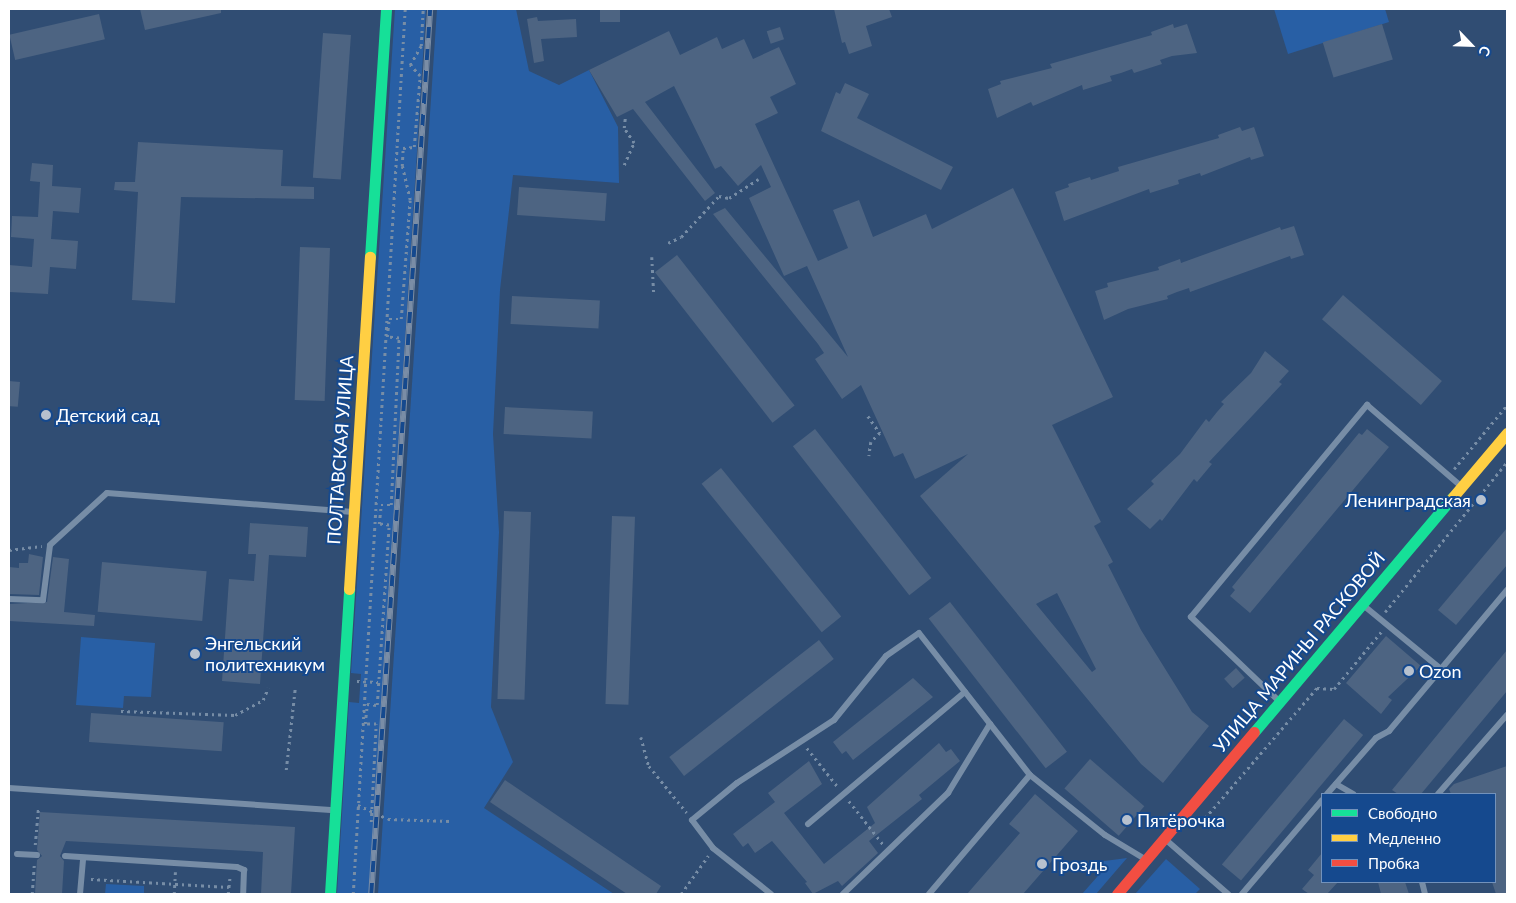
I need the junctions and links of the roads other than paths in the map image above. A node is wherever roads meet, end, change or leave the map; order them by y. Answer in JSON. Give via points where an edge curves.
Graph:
{"nodes":[{"id":1,"x":386,"y":9,"type":"edge"},
{"id":2,"x":1507,"y":432,"type":"edge"},
{"id":3,"x":1462,"y":486,"type":"junction"},
{"id":4,"x":353,"y":512,"type":"junction"},
{"id":5,"x":1507,"y":590,"type":"edge"},
{"id":6,"x":9,"y":599,"type":"edge"},
{"id":7,"x":1362,"y":604,"type":"junction"},
{"id":8,"x":1441,"y":669,"type":"junction"},
{"id":9,"x":965,"y":692,"type":"junction"},
{"id":10,"x":1280,"y":702,"type":"junction"},
{"id":11,"x":1507,"y":715,"type":"edge"},
{"id":12,"x":990,"y":724,"type":"junction"},
{"id":13,"x":1030,"y":775,"type":"junction"},
{"id":14,"x":1336,"y":784,"type":"junction"},
{"id":15,"x":9,"y":788,"type":"edge"},
{"id":16,"x":1328,"y":793,"type":"edge"},
{"id":17,"x":1351,"y":793,"type":"edge"},
{"id":18,"x":1439,"y":793,"type":"edge"},
{"id":19,"x":1321,"y":801,"type":"edge"},
{"id":20,"x":336,"y":810,"type":"junction"},
{"id":21,"x":808,"y":824,"type":"dead end"},
{"id":22,"x":1164,"y":838,"type":"junction"},
{"id":23,"x":17,"y":854,"type":"dead end"},
{"id":24,"x":37,"y":855,"type":"dead end"},
{"id":25,"x":65,"y":856,"type":"dead end"},
{"id":26,"x":83,"y":858,"type":"junction"},
{"id":27,"x":1146,"y":860,"type":"junction"},
{"id":28,"x":80,"y":894,"type":"edge"},
{"id":29,"x":243,"y":894,"type":"edge"},
{"id":30,"x":330,"y":894,"type":"edge"},
{"id":31,"x":771,"y":894,"type":"edge"},
{"id":32,"x":844,"y":894,"type":"edge"},
{"id":33,"x":929,"y":894,"type":"edge"},
{"id":34,"x":1117,"y":894,"type":"edge"},
{"id":35,"x":1228,"y":894,"type":"edge"},
{"id":36,"x":1242,"y":894,"type":"edge"}],
"edges":[{"from":1,"to":4,"type":"street","name":"ПОЛТАВСКАЯ УЛИЦА"},
{"from":2,"to":3,"type":"street","name":"УЛИЦА МАРИНЫ РАСКОВОЙ"},
{"from":3,"to":7,"type":"street","name":"УЛИЦА МАРИНЫ РАСКОВОЙ"},
{"from":3,"to":10,"type":"lane","via":[[1367,405],[1191,617]]},
{"from":4,"to":6,"type":"lane","via":[[107,493],[50,545],[44,600]]},
{"from":4,"to":20,"type":"street","name":"ПОЛТАВСКАЯ УЛИЦА"},
{"from":5,"to":8,"type":"lane"},
{"from":7,"to":8,"type":"lane"},
{"from":7,"to":10,"type":"street","name":"УЛИЦА МАРИНЫ РАСКОВОЙ"},
{"from":8,"to":14,"type":"lane","via":[[1390,731],[1376,738]]},
{"from":9,"to":12,"type":"lane"},
{"from":9,"to":21,"type":"lane"},
{"from":9,"to":31,"type":"lane","via":[[919,634],[886,656],[834,720],[737,783],[692,820],[713,848]]},
{"from":10,"to":22,"type":"street","name":"УЛИЦА МАРИНЫ РАСКОВОЙ"},
{"from":11,"to":18,"type":"lane"},
{"from":12,"to":13,"type":"lane"},
{"from":12,"to":32,"type":"lane","via":[[948,793]]},
{"from":13,"to":27,"type":"lane","via":[[1105,834]]},
{"from":13,"to":33,"type":"lane"},
{"from":14,"to":16,"type":"lane"},
{"from":14,"to":17,"type":"lane"},
{"from":15,"to":20,"type":"lane"},
{"from":19,"to":36,"type":"lane"},
{"from":20,"to":30,"type":"street","name":"ПОЛТАВСКАЯ УЛИЦА"},
{"from":22,"to":27,"type":"street","name":"УЛИЦА МАРИНЫ РАСКОВОЙ"},
{"from":22,"to":35,"type":"lane"},
{"from":23,"to":24,"type":"lane"},
{"from":25,"to":26,"type":"lane"},
{"from":26,"to":28,"type":"lane"},
{"from":26,"to":29,"type":"lane","via":[[230,866],[244,870]]},
{"from":27,"to":34,"type":"street","name":"УЛИЦА МАРИНЫ РАСКОВОЙ"}]}
